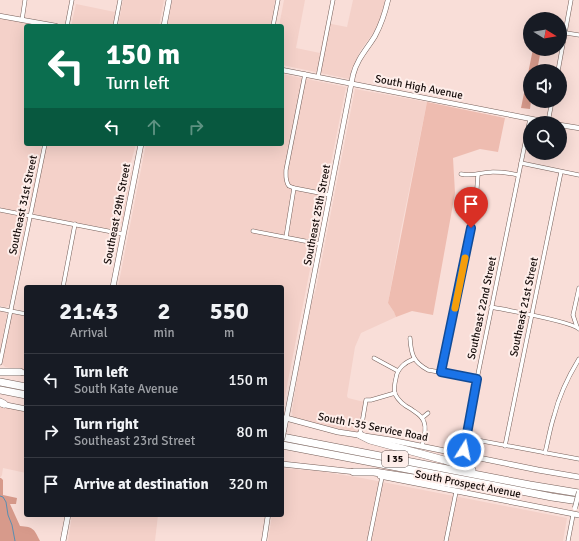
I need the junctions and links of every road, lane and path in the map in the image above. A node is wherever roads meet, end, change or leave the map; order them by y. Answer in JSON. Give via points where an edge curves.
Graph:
{"nodes":[{"id":1,"x":25,"y":0,"type":"edge"},
{"id":2,"x":72,"y":0,"type":"edge"},
{"id":3,"x":120,"y":0,"type":"edge"},
{"id":4,"x":169,"y":0,"type":"edge"},
{"id":5,"x":278,"y":0,"type":"edge"},
{"id":6,"x":333,"y":0,"type":"edge"},
{"id":7,"x":388,"y":0,"type":"edge"},
{"id":8,"x":571,"y":0,"type":"edge"},
{"id":9,"x":0,"y":16,"type":"edge"},
{"id":10,"x":22,"y":20,"type":"junction"},
{"id":11,"x":567,"y":22,"type":"edge"},
{"id":12,"x":45,"y":24,"type":"edge"},
{"id":13,"x":67,"y":24,"type":"edge"},
{"id":14,"x":115,"y":24,"type":"edge"},
{"id":15,"x":164,"y":24,"type":"edge"},
{"id":16,"x":273,"y":24,"type":"edge"},
{"id":17,"x":567,"y":33,"type":"edge"},
{"id":18,"x":579,"y":35,"type":"edge"},
{"id":19,"x":284,"y":70,"type":"edge"},
{"id":20,"x":305,"y":74,"type":"junction"},
{"id":21,"x":318,"y":77,"type":"junction"},
{"id":22,"x":351,"y":83,"type":"junction"},
{"id":23,"x":523,"y":118,"type":"edge"},
{"id":24,"x":567,"y":126,"type":"edge"},
{"id":25,"x":579,"y":128,"type":"edge"},
{"id":26,"x":45,"y":146,"type":"edge"},
{"id":27,"x":141,"y":146,"type":"edge"},
{"id":28,"x":523,"y":153,"type":"edge"},
{"id":29,"x":521,"y":163,"type":"junction"},
{"id":30,"x":561,"y":172,"type":"junction"},
{"id":31,"x":461,"y":174,"type":"dead end"},
{"id":32,"x":478,"y":175,"type":"junction"},
{"id":33,"x":579,"y":175,"type":"edge"},
{"id":34,"x":518,"y":176,"type":"junction"},
{"id":35,"x":294,"y":188,"type":"junction"},
{"id":36,"x":330,"y":195,"type":"junction"},
{"id":37,"x":0,"y":210,"type":"edge"},
{"id":38,"x":30,"y":216,"type":"junction"},
{"id":39,"x":75,"y":224,"type":"junction"},
{"id":40,"x":253,"y":231,"type":"dead end"},
{"id":41,"x":123,"y":234,"type":"junction"},
{"id":42,"x":286,"y":237,"type":"junction"},
{"id":43,"x":320,"y":244,"type":"junction"},
{"id":44,"x":63,"y":285,"type":"edge"},
{"id":45,"x":113,"y":285,"type":"edge"},
{"id":46,"x":579,"y":288,"type":"edge"},
{"id":47,"x":491,"y":308,"type":"junction"},
{"id":48,"x":0,"y":309,"type":"edge"},
{"id":49,"x":10,"y":311,"type":"junction"},
{"id":50,"x":24,"y":314,"type":"edge"},
{"id":51,"x":531,"y":315,"type":"junction"},
{"id":52,"x":573,"y":315,"type":"junction"},
{"id":53,"x":564,"y":322,"type":"junction"},
{"id":54,"x":578,"y":328,"type":"edge"},
{"id":55,"x":410,"y":338,"type":"dead end"},
{"id":56,"x":374,"y":358,"type":"dead end"},
{"id":57,"x":414,"y":359,"type":"junction"},
{"id":58,"x":579,"y":360,"type":"edge"},
{"id":59,"x":0,"y":363,"type":"edge"},
{"id":60,"x":0,"y":369,"type":"edge"},
{"id":61,"x":398,"y":371,"type":"junction"},
{"id":62,"x":0,"y":372,"type":"edge"},
{"id":63,"x":441,"y":372,"type":"junction"},
{"id":64,"x":23,"y":373,"type":"edge"},
{"id":65,"x":477,"y":379,"type":"junction"},
{"id":66,"x":0,"y":382,"type":"edge"},
{"id":67,"x":24,"y":387,"type":"edge"},
{"id":68,"x":0,"y":390,"type":"edge"},
{"id":69,"x":395,"y":394,"type":"junction"},
{"id":70,"x":24,"y":395,"type":"edge"},
{"id":71,"x":1,"y":403,"type":"edge"},
{"id":72,"x":24,"y":408,"type":"edge"},
{"id":73,"x":428,"y":413,"type":"dead end"},
{"id":74,"x":284,"y":418,"type":"edge"},
{"id":75,"x":422,"y":418,"type":"junction"},
{"id":76,"x":284,"y":435,"type":"edge"},
{"id":77,"x":360,"y":435,"type":"junction"},
{"id":78,"x":466,"y":438,"type":"junction"},
{"id":79,"x":284,"y":445,"type":"edge"},
{"id":80,"x":422,"y":446,"type":"junction"},
{"id":81,"x":505,"y":446,"type":"junction"},
{"id":82,"x":545,"y":453,"type":"junction"},
{"id":83,"x":464,"y":454,"type":"junction"},
{"id":84,"x":579,"y":459,"type":"edge"},
{"id":85,"x":284,"y":464,"type":"edge"},
{"id":86,"x":354,"y":472,"type":"junction"},
{"id":87,"x":382,"y":476,"type":"junction"},
{"id":88,"x":579,"y":477,"type":"edge"},
{"id":89,"x":499,"y":479,"type":"junction"},
{"id":90,"x":496,"y":486,"type":"junction"},
{"id":91,"x":456,"y":492,"type":"junction"},
{"id":92,"x":579,"y":492,"type":"edge"},
{"id":93,"x":579,"y":501,"type":"edge"},
{"id":94,"x":576,"y":515,"type":"edge"},
{"id":95,"x":68,"y":517,"type":"edge"},
{"id":96,"x":268,"y":517,"type":"edge"},
{"id":97,"x":63,"y":541,"type":"edge"},
{"id":98,"x":264,"y":541,"type":"edge"},
{"id":99,"x":369,"y":541,"type":"edge"},
{"id":100,"x":446,"y":541,"type":"edge"},
{"id":101,"x":568,"y":541,"type":"edge"}],
"edges":[{"from":1,"to":10,"type":"street"},
{"from":2,"to":13,"type":"street"},
{"from":3,"to":14,"type":"street"},
{"from":4,"to":15,"type":"main road"},
{"from":5,"to":16,"type":"street"},
{"from":6,"to":21,"type":"street"},
{"from":7,"to":22,"type":"street","name":"Southeast 25th Street","via":[[379,28],[358,61]]},
{"from":8,"to":11,"type":"street"},
{"from":9,"to":10,"type":"street"},
{"from":10,"to":12,"type":"street"},
{"from":17,"to":18,"type":"street"},
{"from":19,"to":20,"type":"street","name":"South High Avenue"},
{"from":20,"to":21,"type":"street","name":"South High Avenue"},
{"from":20,"to":35,"type":"street","via":[[286,170],[287,183]]},
{"from":21,"to":22,"type":"street","name":"South High Avenue"},
{"from":22,"to":23,"type":"street","name":"South High Avenue"},
{"from":22,"to":36,"type":"street","name":"Southeast 25th Street"},
{"from":24,"to":25,"type":"street"},
{"from":26,"to":38,"type":"street","name":"Southeast 31st Street"},
{"from":27,"to":41,"type":"main road","name":"Southeast 29th Street"},
{"from":28,"to":29,"type":"street","name":"Southeast 22nd Street"},
{"from":29,"to":30,"type":"street"},
{"from":29,"to":34,"type":"street","name":"Southeast 22nd Street"},
{"from":30,"to":33,"type":"street"},
{"from":30,"to":51,"type":"street","name":"Southeast 21st Street"},
{"from":31,"to":32,"type":"street"},
{"from":32,"to":34,"type":"street","via":[[493,172]]},
{"from":32,"to":63,"type":"street","via":[[476,200]]},
{"from":34,"to":47,"type":"street","name":"Southeast 22nd Street"},
{"from":35,"to":36,"type":"street"},
{"from":35,"to":42,"type":"street"},
{"from":36,"to":43,"type":"street","name":"Southeast 25th Street"},
{"from":37,"to":38,"type":"street"},
{"from":38,"to":39,"type":"street"},
{"from":38,"to":49,"type":"street","name":"Southeast 31st Street"},
{"from":39,"to":41,"type":"street"},
{"from":39,"to":44,"type":"street"},
{"from":40,"to":42,"type":"street"},
{"from":41,"to":45,"type":"main road","name":"Southeast 29th Street"},
{"from":42,"to":43,"type":"street"},
{"from":43,"to":74,"type":"street","name":"Southeast 25th Street"},
{"from":46,"to":52,"type":"street"},
{"from":47,"to":51,"type":"street"},
{"from":47,"to":65,"type":"street","name":"Southeast 22nd Street"},
{"from":48,"to":49,"type":"street"},
{"from":49,"to":50,"type":"street"},
{"from":49,"to":59,"type":"street","name":"Southeast 31st Street"},
{"from":51,"to":53,"type":"street"},
{"from":51,"to":81,"type":"street","name":"Southeast 21st Street"},
{"from":52,"to":53,"type":"street","via":[[569,322]]},
{"from":52,"to":54,"type":"street"},
{"from":53,"to":54,"type":"street"},
{"from":55,"to":57,"type":"street"},
{"from":56,"to":61,"type":"street"},
{"from":57,"to":61,"type":"street"},
{"from":57,"to":63,"type":"street","via":[[428,370]]},
{"from":58,"to":82,"type":"street","via":[[557,406]]},
{"from":60,"to":64,"type":"main road"},
{"from":61,"to":69,"type":"street"},
{"from":62,"to":64,"type":"highway"},
{"from":63,"to":65,"type":"street"},
{"from":65,"to":78,"type":"street","name":"Southeast 22nd Street"},
{"from":66,"to":67,"type":"highway"},
{"from":68,"to":70,"type":"highway"},
{"from":69,"to":75,"type":"street","via":[[404,405]]},
{"from":69,"to":77,"type":"street","via":[[366,400]]},
{"from":71,"to":72,"type":"main road"},
{"from":73,"to":75,"type":"street"},
{"from":74,"to":77,"type":"main road","name":"South I-35 Service Road"},
{"from":75,"to":80,"type":"street","via":[[425,426]]},
{"from":76,"to":89,"type":"highway","number":"I 35"},
{"from":77,"to":80,"type":"main road","name":"South I-35 Service Road"},
{"from":77,"to":89,"type":"highway"},
{"from":78,"to":81,"type":"street"},
{"from":78,"to":83,"type":"street","name":"Southeast 22nd Street"},
{"from":79,"to":90,"type":"highway","number":"I 35"},
{"from":80,"to":83,"type":"main road","name":"South I-35 Service Road"},
{"from":81,"to":82,"type":"street"},
{"from":82,"to":84,"type":"street"},
{"from":83,"to":88,"type":"main road","name":"South I-35 Service Road"},
{"from":85,"to":86,"type":"main road","name":"South Prospect Avenue"},
{"from":86,"to":87,"type":"main road","name":"South Prospect Avenue"},
{"from":86,"to":90,"type":"highway","via":[[369,471],[460,485]]},
{"from":87,"to":91,"type":"main road","name":"South Prospect Avenue"},
{"from":87,"to":99,"type":"street"},
{"from":89,"to":92,"type":"highway","number":"I 35"},
{"from":90,"to":93,"type":"highway","number":"I 35"},
{"from":91,"to":94,"type":"main road","name":"South Prospect Avenue"},
{"from":91,"to":100,"type":"street"},
{"from":92,"to":94,"type":"street","bridge":true},
{"from":94,"to":101,"type":"street"},
{"from":95,"to":97,"type":"main road"},
{"from":96,"to":98,"type":"street"}]}
